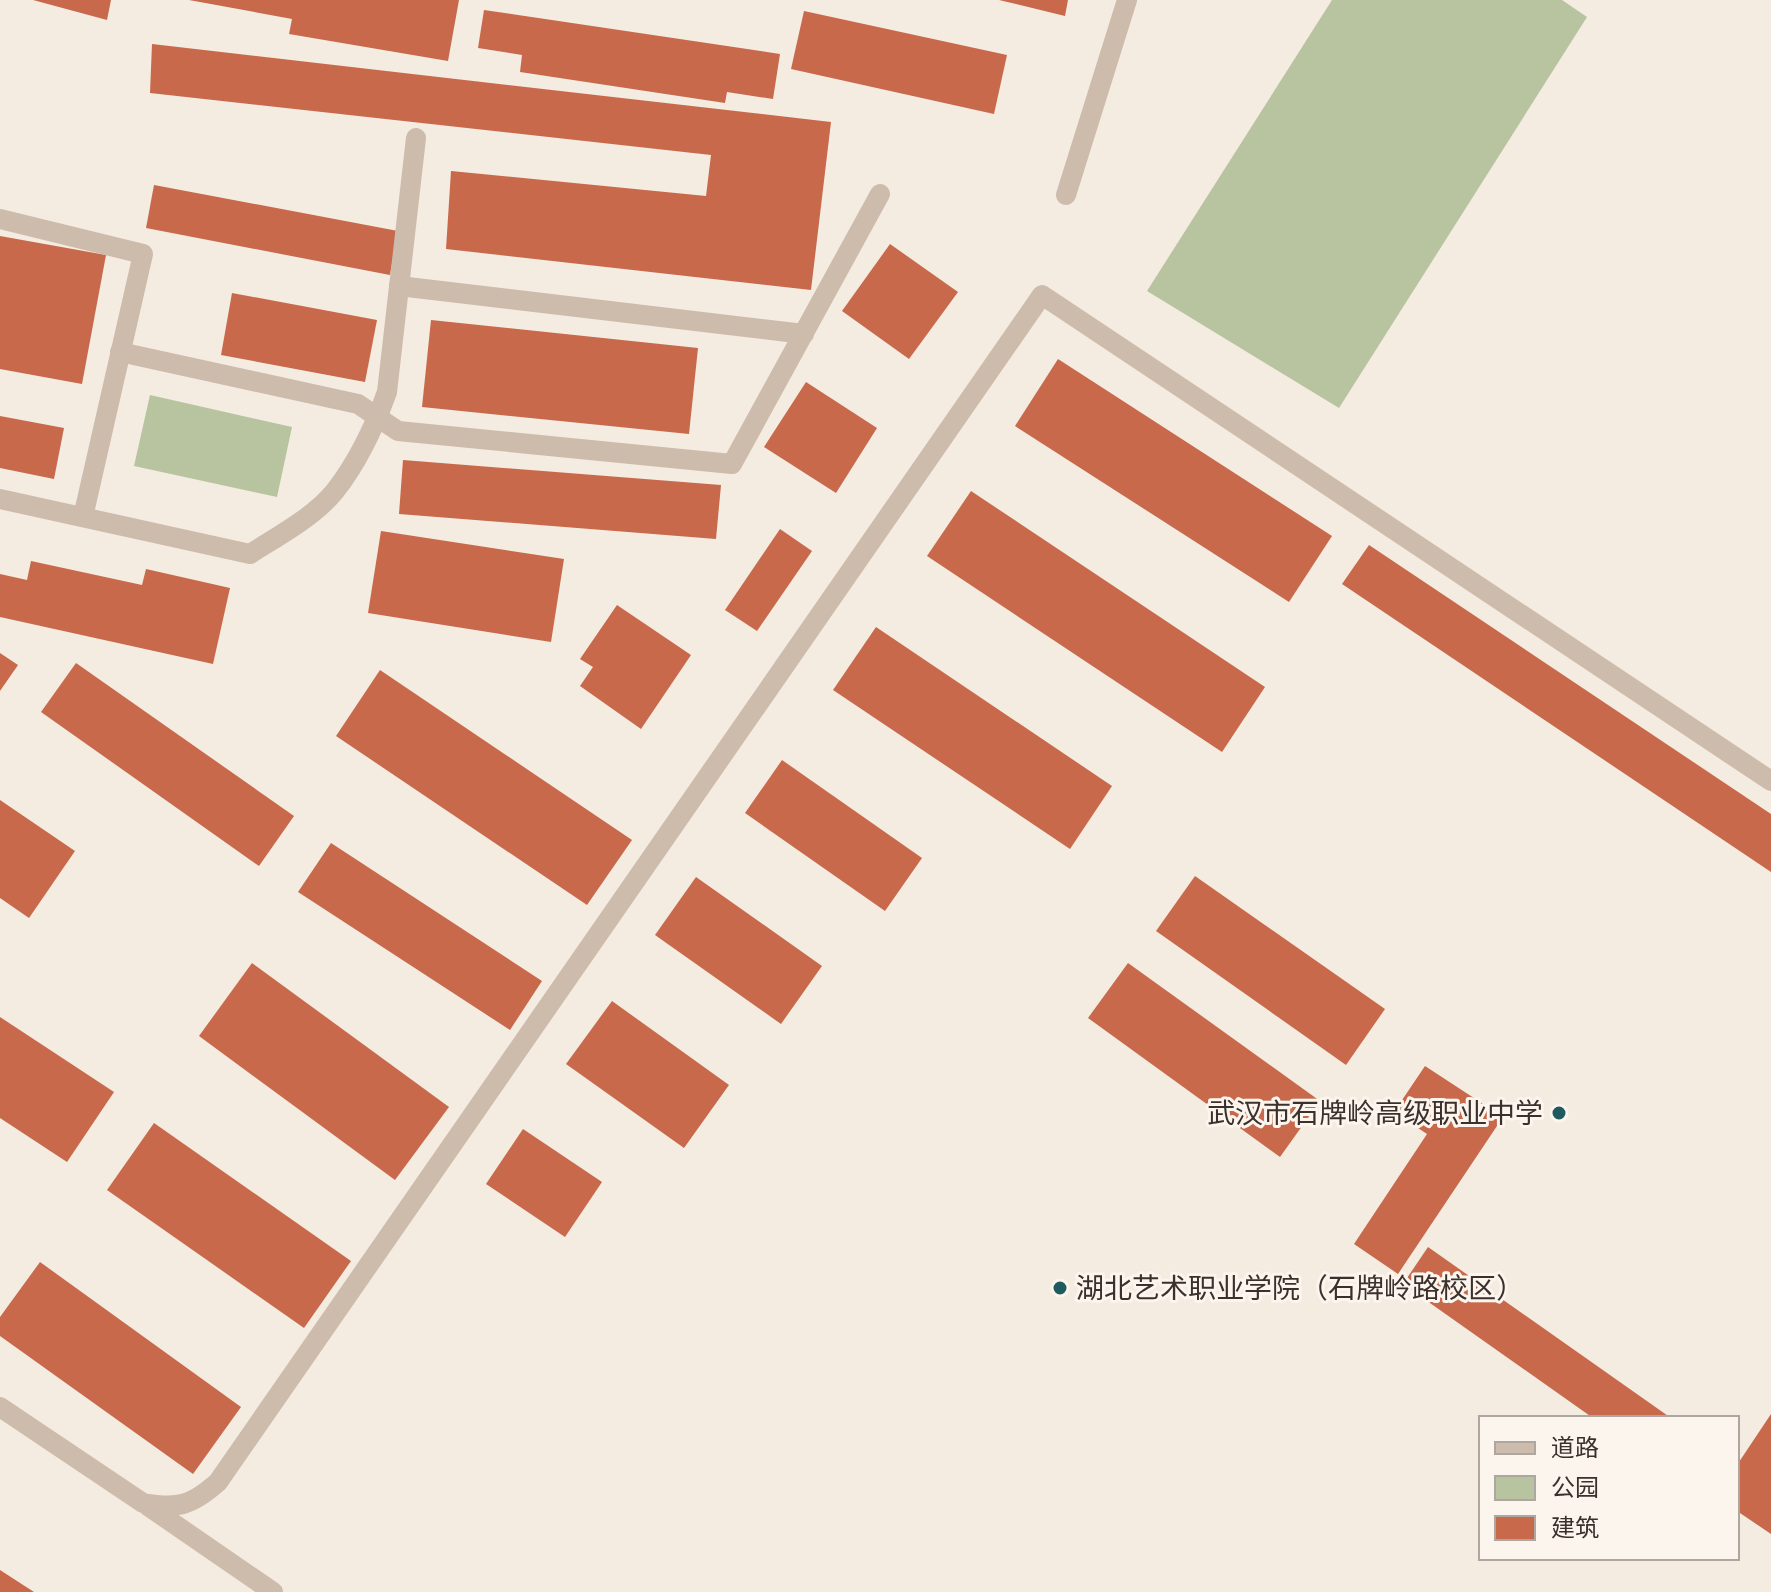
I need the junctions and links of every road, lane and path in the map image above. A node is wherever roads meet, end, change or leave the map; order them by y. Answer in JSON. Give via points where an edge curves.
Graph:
{"nodes":[{"id":1,"x":1127,"y":0,"type":"edge"},
{"id":2,"x":416,"y":138,"type":"dead end"},
{"id":3,"x":880,"y":194,"type":"dead end"},
{"id":4,"x":1066,"y":195,"type":"dead end"},
{"id":5,"x":0,"y":219,"type":"edge"},
{"id":6,"x":399,"y":286,"type":"junction"},
{"id":7,"x":804,"y":334,"type":"junction"},
{"id":8,"x":120,"y":352,"type":"junction"},
{"id":9,"x":377,"y":417,"type":"junction"},
{"id":10,"x":0,"y":499,"type":"edge"},
{"id":11,"x":83,"y":517,"type":"junction"},
{"id":12,"x":1771,"y":781,"type":"edge"},
{"id":13,"x":0,"y":1407,"type":"edge"},
{"id":14,"x":143,"y":1503,"type":"junction"},
{"id":15,"x":273,"y":1592,"type":"edge"}],
"edges":[{"from":1,"to":4,"type":"street"},
{"from":2,"to":6,"type":"street"},
{"from":3,"to":7,"type":"street"},
{"from":5,"to":8,"type":"street","via":[[143,254]]},
{"from":6,"to":7,"type":"street"},
{"from":6,"to":9,"type":"street","via":[[387,392]]},
{"from":7,"to":9,"type":"street","via":[[732,464],[398,431]]},
{"from":8,"to":9,"type":"street","via":[[358,404]]},
{"from":8,"to":11,"type":"street"},
{"from":9,"to":11,"type":"street","via":[[335,492],[250,554]]},
{"from":10,"to":11,"type":"street"},
{"from":12,"to":14,"type":"street","via":[[1042,295],[218,1482],[198,1501],[169,1507]]},
{"from":13,"to":14,"type":"street"},
{"from":14,"to":15,"type":"street"}]}
